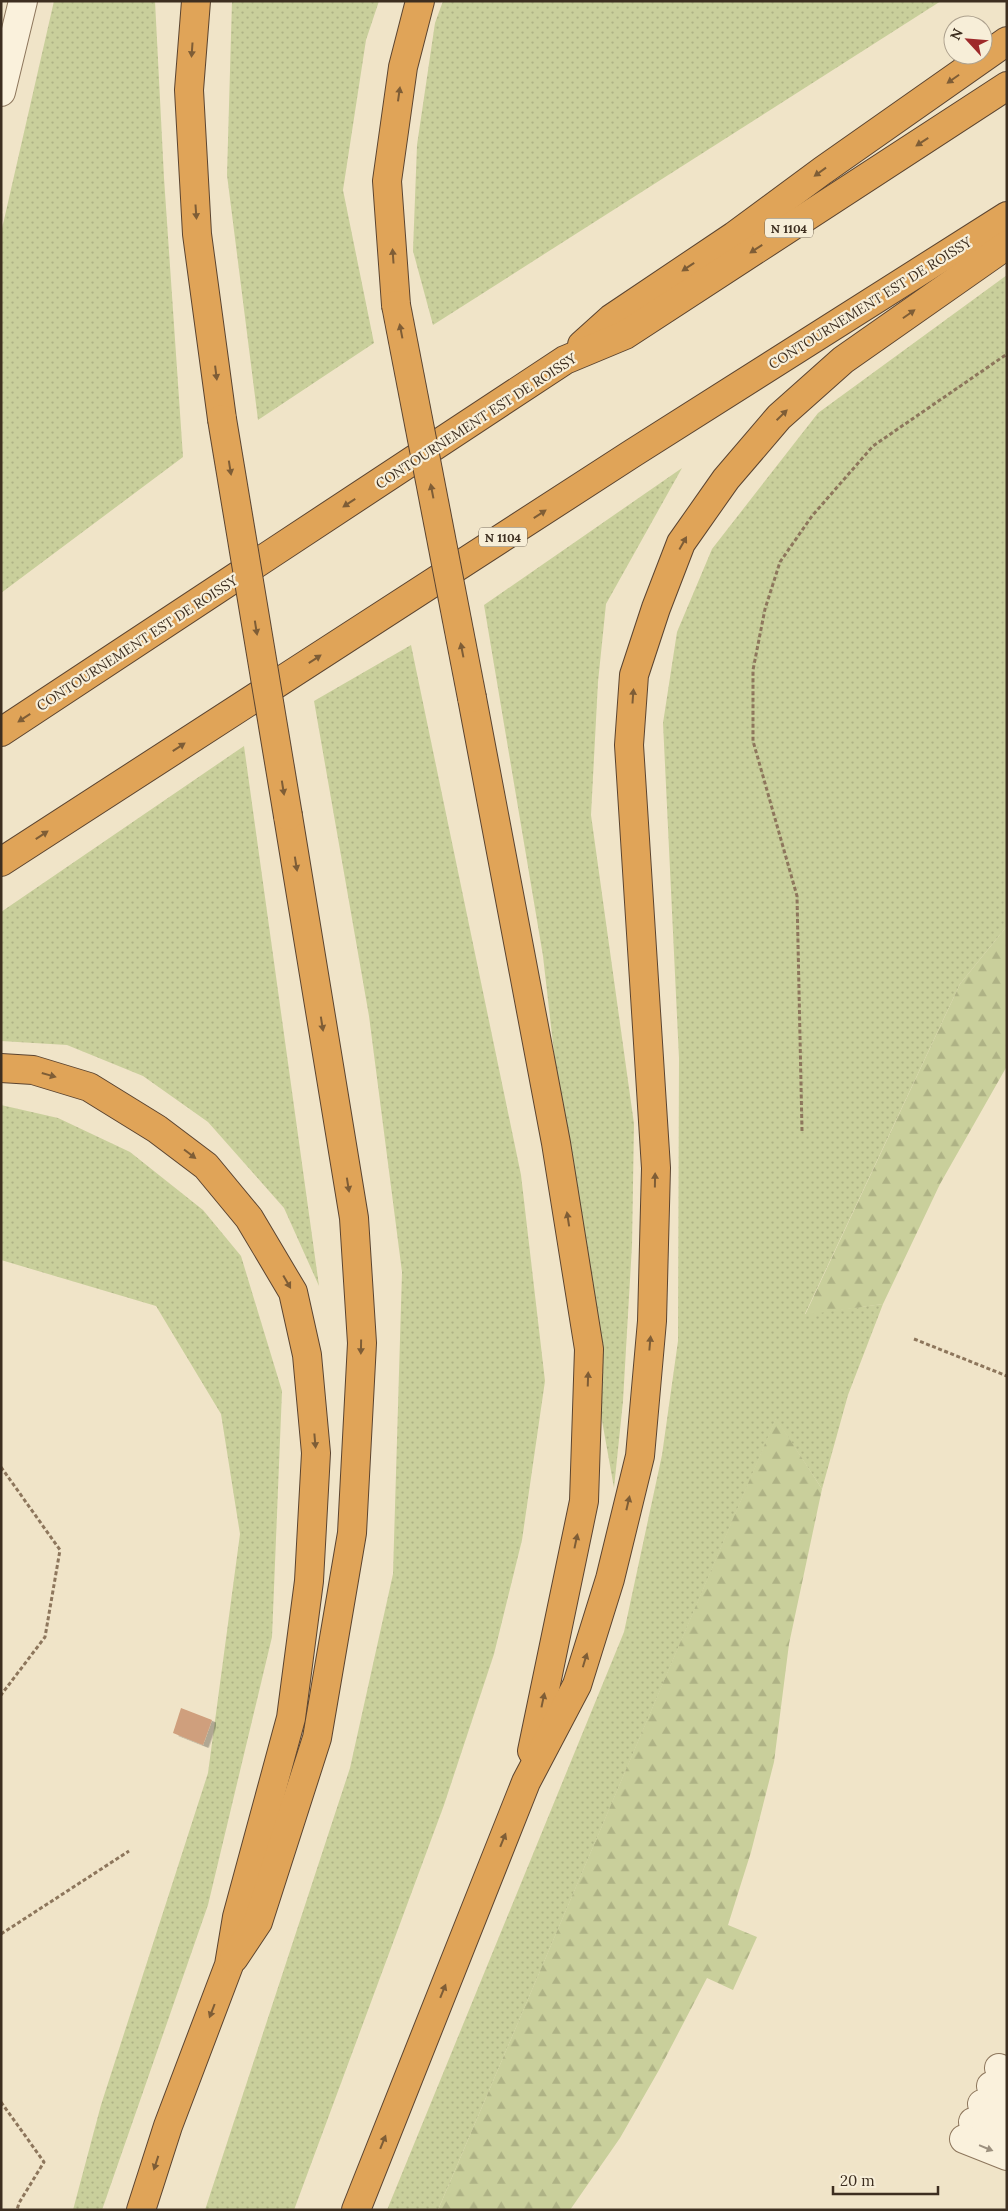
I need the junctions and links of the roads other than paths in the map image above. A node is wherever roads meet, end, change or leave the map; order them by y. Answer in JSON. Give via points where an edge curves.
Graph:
{"nodes":[{"id":1,"x":23,"y":1,"type":"edge"},
{"id":2,"x":196,"y":1,"type":"edge"},
{"id":3,"x":420,"y":1,"type":"edge"},
{"id":4,"x":1007,"y":41,"type":"edge"},
{"id":5,"x":1007,"y":86,"type":"edge"},
{"id":6,"x":1,"y":92,"type":"edge"},
{"id":7,"x":1007,"y":216,"type":"edge"},
{"id":8,"x":1007,"y":246,"type":"edge"},
{"id":9,"x":565,"y":360,"type":"junction"},
{"id":10,"x":1,"y":732,"type":"edge"},
{"id":11,"x":1,"y":862,"type":"edge"},
{"id":12,"x":1,"y":1068,"type":"edge"},
{"id":13,"x":526,"y":1782,"type":"junction"},
{"id":14,"x":229,"y":1965,"type":"junction"},
{"id":15,"x":994,"y":2089,"type":"edge"},
{"id":16,"x":1007,"y":2135,"type":"edge"},
{"id":17,"x":1007,"y":2156,"type":"edge"},
{"id":18,"x":141,"y":2210,"type":"edge"},
{"id":19,"x":356,"y":2210,"type":"edge"}],
"edges":[{"from":1,"to":6,"type":"street"},
{"from":2,"to":14,"type":"highway","one_way":true,"bridge":true,"via":[[189,90],[197,224],[222,420],[354,1218],[362,1343],[353,1524],[317,1738],[258,1922]]},
{"from":13,"to":3,"type":"highway","one_way":true,"bridge":true,"via":[[584,1500],[589,1349],[556,1143],[396,304],[387,181],[403,67]]},
{"from":4,"to":9,"type":"highway","one_way":true,"via":[[822,170],[734,236],[612,318]]},
{"from":5,"to":9,"type":"highway","name":"CONTOURNEMENT EST DE ROISSY","number":"N 1104","one_way":true,"via":[[625,335]]},
{"from":11,"to":7,"type":"highway","name":"CONTOURNEMENT EST DE ROISSY","number":"N 1104","one_way":true,"via":[[633,453]]},
{"from":13,"to":8,"type":"highway","one_way":true,"via":[[577,1685],[610,1579],[640,1456],[652,1321],[656,1168],[629,745],[634,675],[682,543],[726,479],[779,417],[843,360]]},
{"from":9,"to":10,"type":"highway","name":"CONTOURNEMENT EST DE ROISSY","number":"N 1104","one_way":true},
{"from":12,"to":14,"type":"highway","one_way":true,"via":[[33,1070],[89,1086],[157,1129],[206,1166],[249,1218],[293,1292],[307,1355],[316,1453],[309,1581],[291,1718],[237,1917]]},
{"from":19,"to":13,"type":"highway","one_way":true},
{"from":14,"to":18,"type":"highway","one_way":true,"via":[[168,2126]]},
{"from":15,"to":16,"type":"street"},
{"from":15,"to":17,"type":"street","one_way":true}]}
